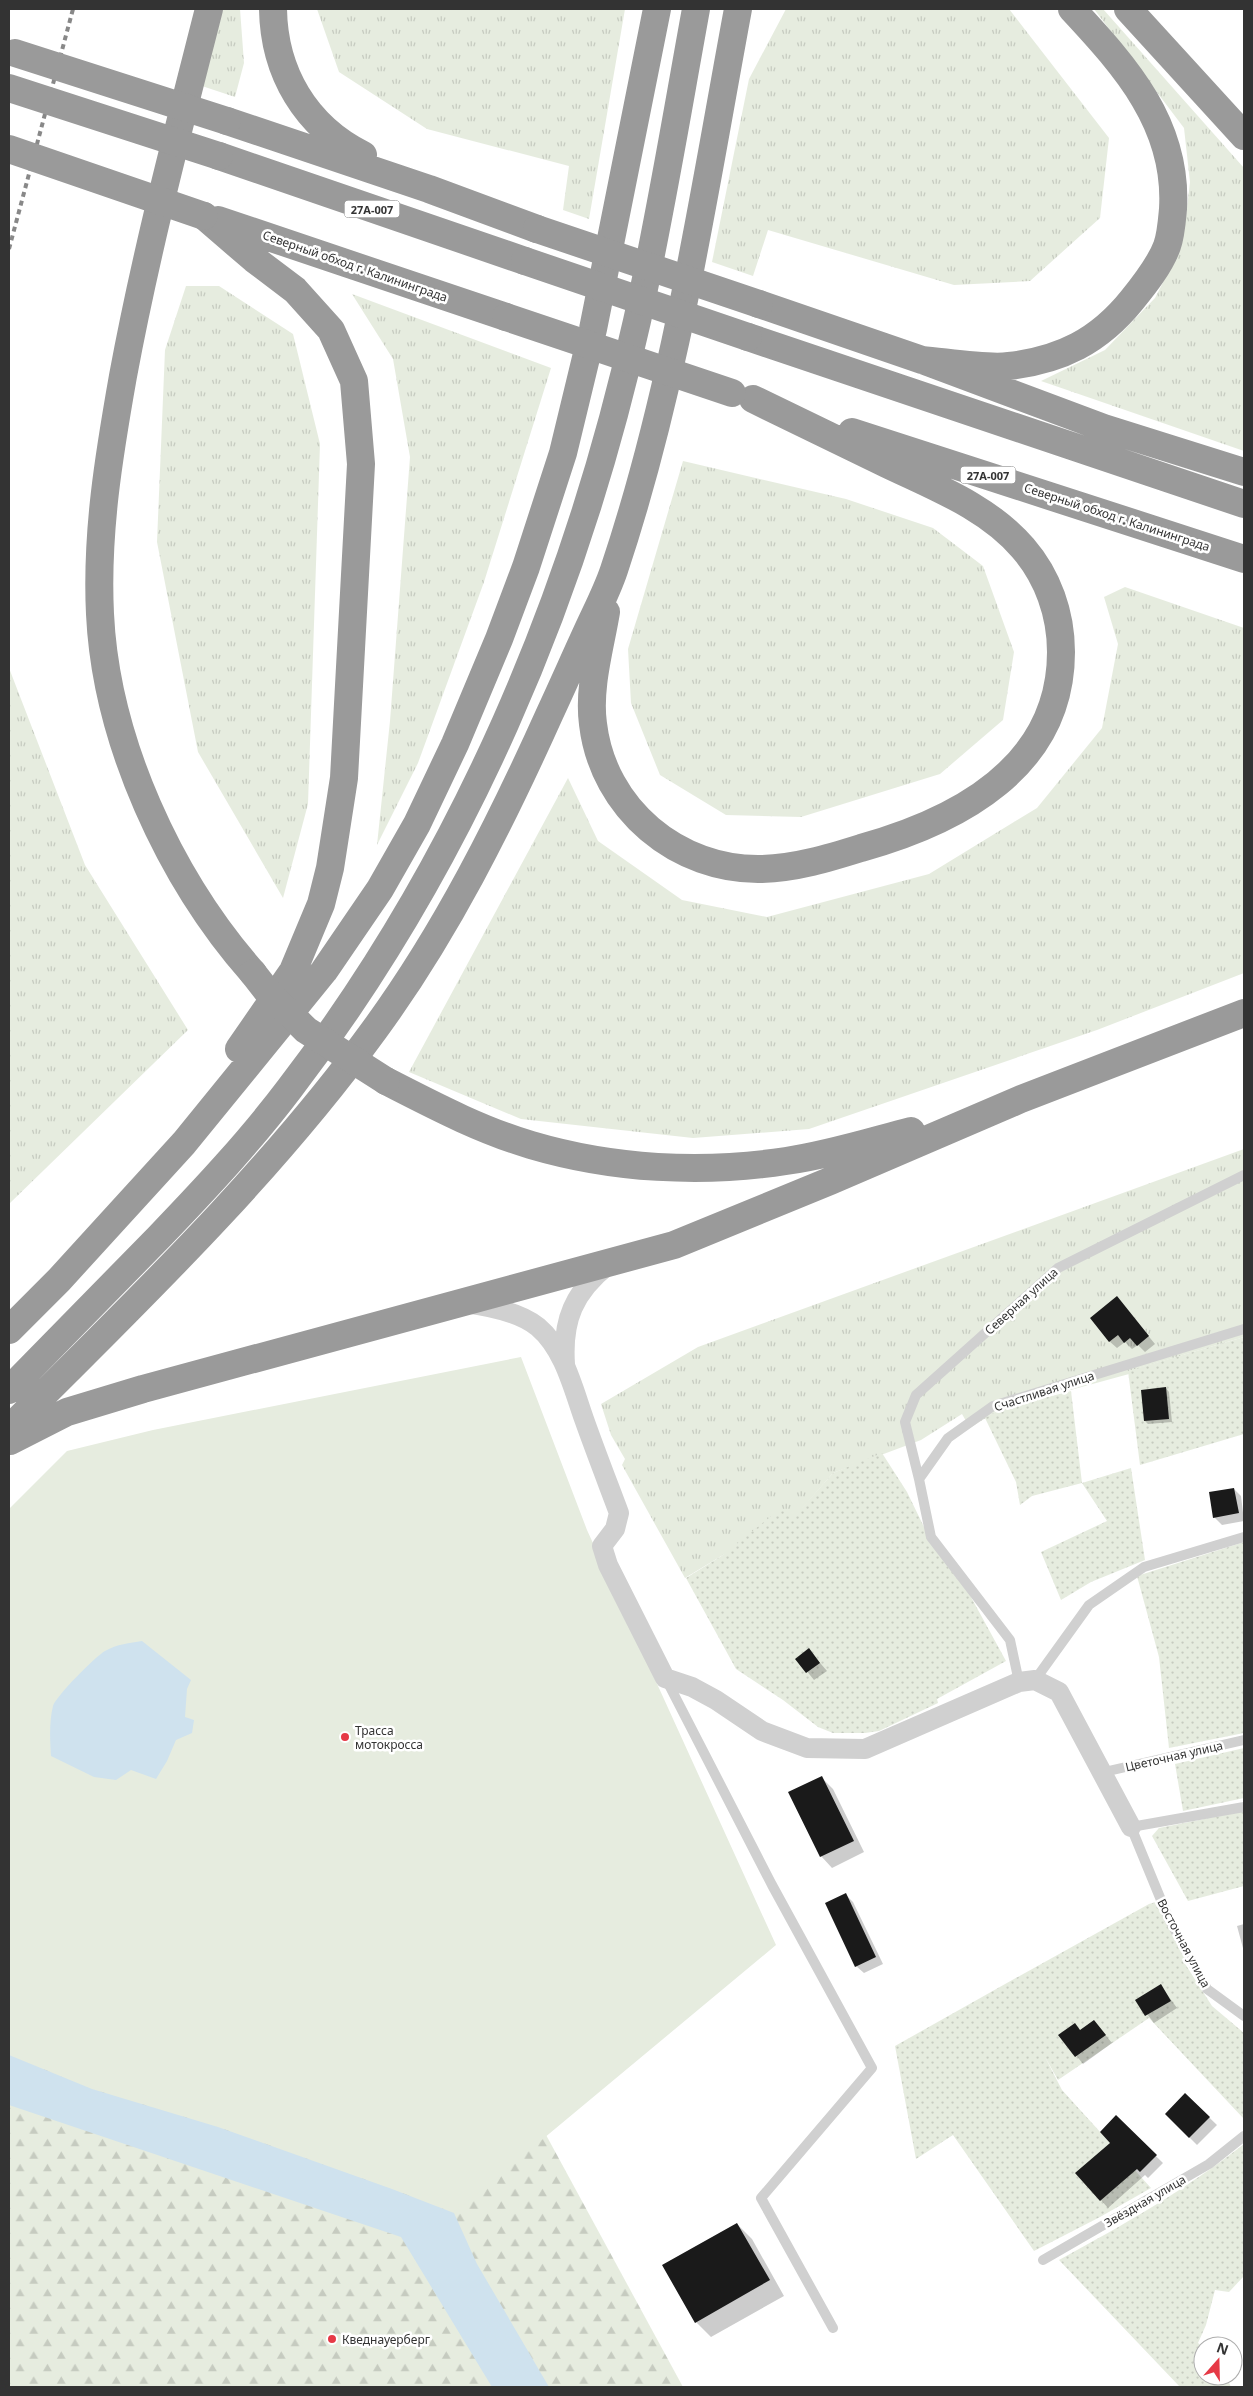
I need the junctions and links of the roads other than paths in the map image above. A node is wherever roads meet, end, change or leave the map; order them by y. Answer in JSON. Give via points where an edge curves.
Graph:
{"nodes":[{"id":1,"x":209,"y":9,"type":"edge"},
{"id":2,"x":273,"y":9,"type":"edge"},
{"id":3,"x":657,"y":9,"type":"edge"},
{"id":4,"x":696,"y":9,"type":"edge"},
{"id":5,"x":738,"y":9,"type":"edge"},
{"id":6,"x":750,"y":9,"type":"edge"},
{"id":7,"x":1072,"y":9,"type":"edge"},
{"id":8,"x":1128,"y":9,"type":"edge"},
{"id":9,"x":12,"y":52,"type":"edge"},
{"id":10,"x":726,"y":72,"type":"junction"},
{"id":11,"x":9,"y":88,"type":"edge"},
{"id":12,"x":1244,"y":136,"type":"edge"},
{"id":13,"x":9,"y":149,"type":"edge"},
{"id":14,"x":428,"y":189,"type":"junction"},
{"id":15,"x":204,"y":216,"type":"junction"},
{"id":16,"x":922,"y":360,"type":"junction"},
{"id":17,"x":743,"y":396,"type":"junction"},
{"id":18,"x":1244,"y":472,"type":"edge"},
{"id":19,"x":1244,"y":504,"type":"edge"},
{"id":20,"x":1244,"y":559,"type":"edge"},
{"id":21,"x":612,"y":576,"type":"junction"},
{"id":22,"x":1244,"y":1014,"type":"edge"},
{"id":23,"x":997,"y":1109,"type":"junction"},
{"id":24,"x":184,"y":1143,"type":"junction"},
{"id":25,"x":1244,"y":1175,"type":"edge"},
{"id":26,"x":610,"y":1263,"type":"junction"},
{"id":27,"x":464,"y":1303,"type":"junction"},
{"id":28,"x":1244,"y":1329,"type":"edge"},
{"id":29,"x":9,"y":1330,"type":"edge"},
{"id":30,"x":566,"y":1370,"type":"junction"},
{"id":31,"x":9,"y":1390,"type":"edge"},
{"id":32,"x":9,"y":1429,"type":"edge"},
{"id":33,"x":9,"y":1442,"type":"edge"},
{"id":34,"x":919,"y":1479,"type":"junction"},
{"id":35,"x":1244,"y":1537,"type":"edge"},
{"id":36,"x":666,"y":1678,"type":"junction"},
{"id":37,"x":1027,"y":1681,"type":"junction"},
{"id":38,"x":1244,"y":1740,"type":"edge"},
{"id":39,"x":1104,"y":1772,"type":"junction"},
{"id":40,"x":1244,"y":1807,"type":"edge"},
{"id":41,"x":1131,"y":1827,"type":"junction"},
{"id":42,"x":1244,"y":2016,"type":"edge"},
{"id":43,"x":1244,"y":2136,"type":"edge"},
{"id":44,"x":1043,"y":2260,"type":"dead end"},
{"id":45,"x":833,"y":2328,"type":"dead end"}],
"edges":[{"from":1,"to":23,"type":"highway","bridge":true,"via":[[138,292],[106,467],[100,533],[100,615],[108,680],[136,777],[194,893],[239,957],[306,1030],[386,1081],[443,1110],[531,1145],[578,1156],[643,1166],[744,1166],[825,1154]]},
{"from":2,"to":14,"type":"highway","via":[[273,34],[280,59],[290,84],[310,114],[340,144]]},
{"from":3,"to":24,"type":"highway","via":[[593,328],[563,453],[499,639],[421,815],[380,889],[324,971]]},
{"from":4,"to":31,"type":"highway","via":[[638,318],[603,453],[552,610],[520,692],[464,812],[410,912],[375,968],[288,1092],[188,1206]]},
{"from":5,"to":10,"type":"highway"},
{"from":6,"to":10,"type":"highway"},
{"from":7,"to":16,"type":"highway","via":[[1116,57],[1151,108],[1163,135],[1173,173],[1174,192],[1168,246],[1122,312],[1070,352],[1007,367]]},
{"from":8,"to":12,"type":"highway"},
{"from":9,"to":14,"type":"highway","bridge":true},
{"from":10,"to":21,"type":"highway","via":[[701,213],[655,434]]},
{"from":11,"to":19,"type":"highway","number":"27А-007","bridge":true,"via":[[219,156]]},
{"from":13,"to":15,"type":"highway","number":"27А-007","bridge":true},
{"from":14,"to":16,"type":"highway","bridge":true},
{"from":15,"to":17,"type":"highway","name":"Северный обход г. Калининграда","number":"27А-007","bridge":true},
{"from":15,"to":24,"type":"highway","via":[[295,290],[331,330],[354,381],[361,464],[344,778],[336,840],[321,904],[293,971],[216,1082]]},
{"from":16,"to":18,"type":"highway","via":[[1104,428]]},
{"from":17,"to":20,"type":"highway","name":"Северный обход г. Калининграда","number":"27А-007"},
{"from":17,"to":21,"type":"highway","via":[[985,513],[1023,548],[1046,581],[1061,636],[1058,694],[1049,719],[1033,746],[1014,770],[957,812],[885,842],[790,867],[760,869],[733,867],[676,848],[650,832],[629,810],[611,783],[592,723],[594,684]]},
{"from":21,"to":32,"type":"highway","via":[[490,841],[376,1028],[276,1152],[164,1274]]},
{"from":22,"to":23,"type":"highway"},
{"from":23,"to":26,"type":"highway","via":[[674,1246]]},
{"from":24,"to":29,"type":"highway"},
{"from":25,"to":34,"type":"lane","name":"Северная улица","via":[[1058,1268],[916,1395],[905,1422]]},
{"from":26,"to":27,"type":"highway"},
{"from":26,"to":30,"type":"street","via":[[588,1282],[574,1305],[564,1343]]},
{"from":27,"to":30,"type":"street","via":[[496,1309],[537,1326],[554,1346]]},
{"from":27,"to":33,"type":"highway","via":[[67,1412]]},
{"from":28,"to":34,"type":"lane","name":"Счастливая улица","via":[[993,1406],[948,1438]]},
{"from":30,"to":36,"type":"street","via":[[619,1513],[616,1529],[602,1546],[608,1565]]},
{"from":34,"to":37,"type":"lane","via":[[931,1537],[1010,1640]]},
{"from":35,"to":37,"type":"lane","via":[[1144,1567],[1089,1605]]},
{"from":36,"to":37,"type":"street","via":[[716,1700],[762,1731],[807,1748],[865,1749]]},
{"from":36,"to":45,"type":"lane","via":[[772,1885],[872,2068],[761,2198]]},
{"from":37,"to":39,"type":"street","via":[[1059,1692]]},
{"from":38,"to":39,"type":"lane","name":"Цветочная улица"},
{"from":39,"to":41,"type":"street"},
{"from":40,"to":41,"type":"lane"},
{"from":41,"to":42,"type":"lane","name":"Восточная улица","via":[[1168,1918],[1207,1989]]},
{"from":43,"to":44,"type":"lane","name":"Звёздная улица","via":[[1209,2164]]}]}
